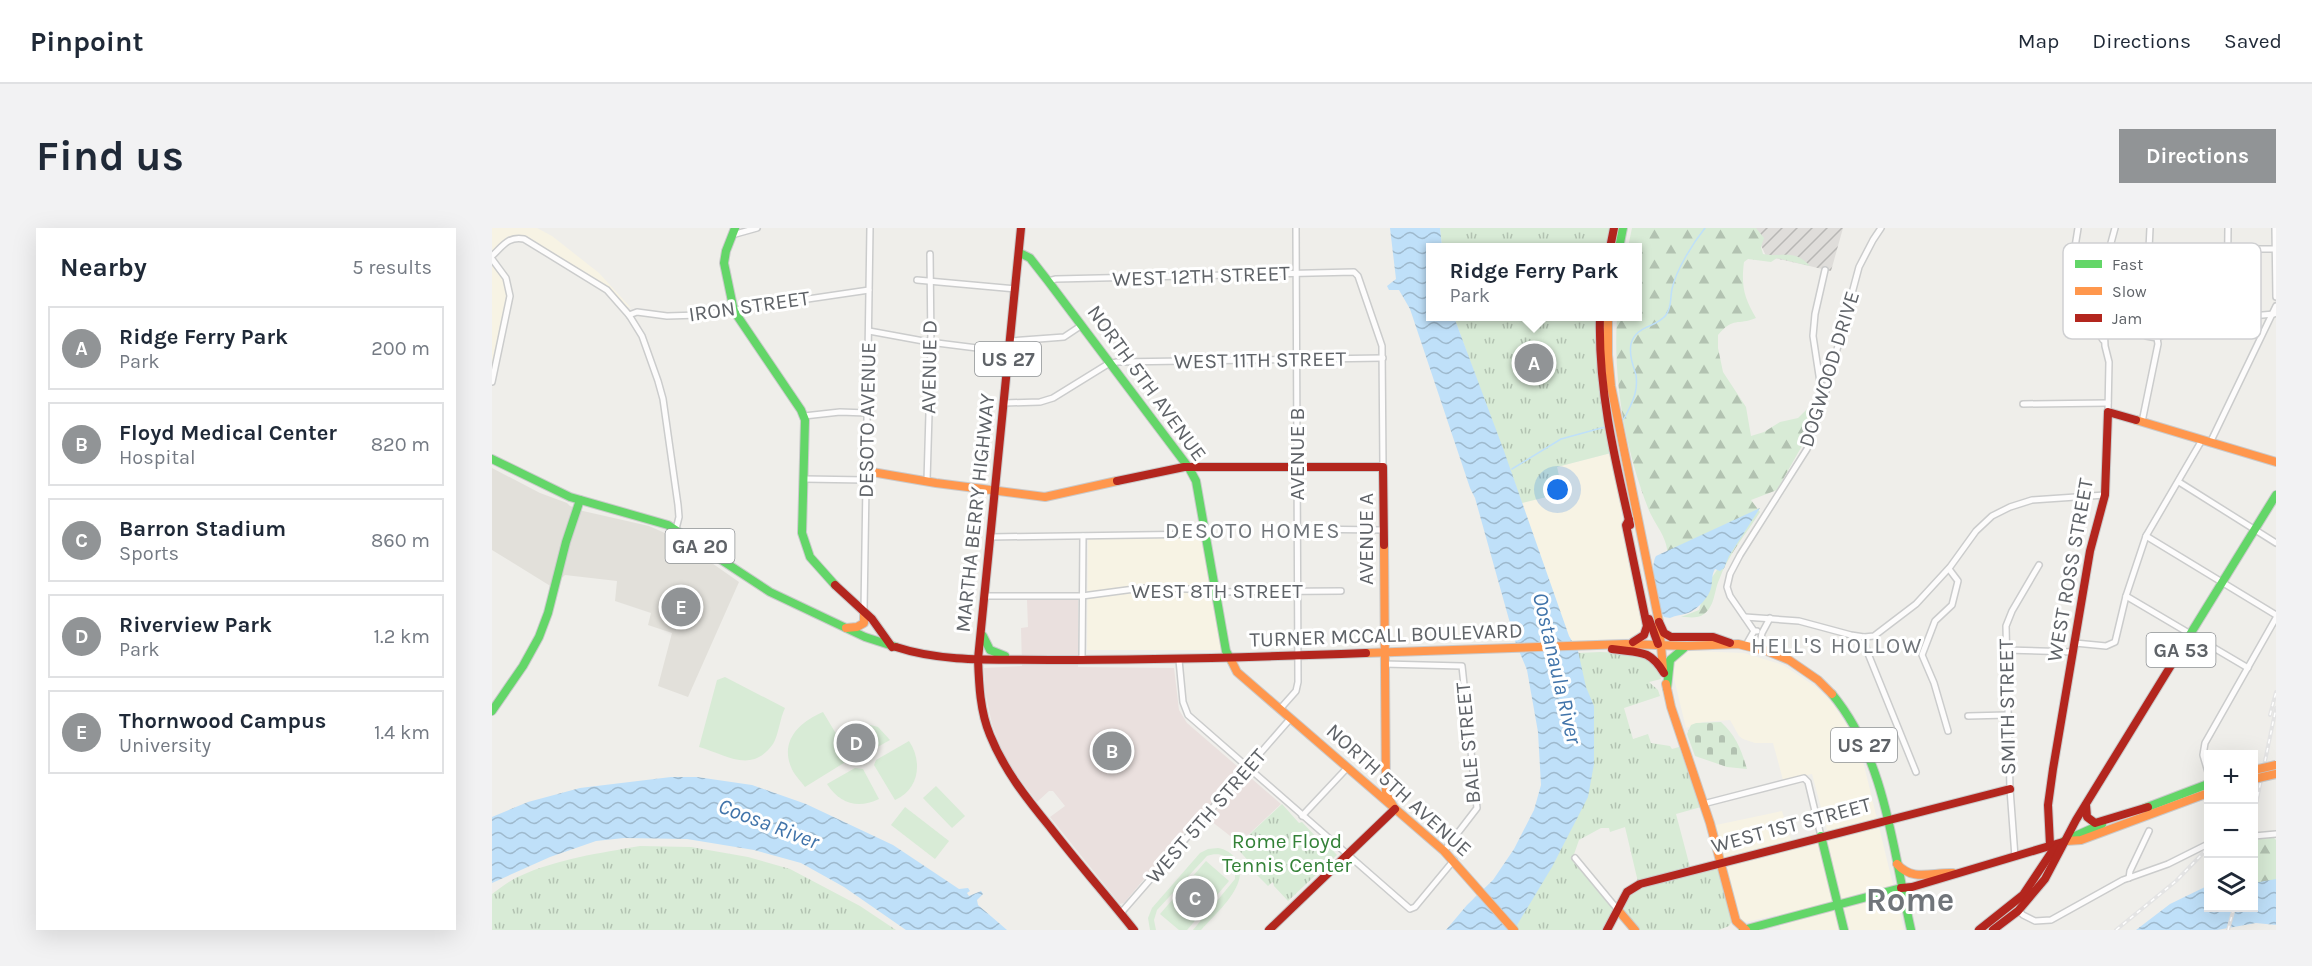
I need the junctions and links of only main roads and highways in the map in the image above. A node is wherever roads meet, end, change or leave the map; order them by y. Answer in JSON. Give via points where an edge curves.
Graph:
{"nodes":[{"id":1,"x":1021,"y":228,"type":"edge"},
{"id":2,"x":1614,"y":228,"type":"edge"},
{"id":3,"x":1623,"y":228,"type":"edge"},
{"id":4,"x":734,"y":231,"type":"edge"},
{"id":5,"x":1611,"y":243,"type":"edge"},
{"id":6,"x":1620,"y":243,"type":"edge"},
{"id":7,"x":1020,"y":253,"type":"junction"},
{"id":8,"x":1600,"y":321,"type":"edge"},
{"id":9,"x":1608,"y":321,"type":"edge"},
{"id":10,"x":1610,"y":410,"type":"junction"},
{"id":11,"x":1619,"y":451,"type":"junction"},
{"id":12,"x":492,"y":459,"type":"edge"},
{"id":13,"x":2276,"y":462,"type":"edge"},
{"id":14,"x":1189,"y":468,"type":"junction"},
{"id":15,"x":866,"y":475,"type":"road end"},
{"id":16,"x":995,"y":490,"type":"junction"},
{"id":17,"x":2276,"y":495,"type":"edge"},
{"id":18,"x":580,"y":500,"type":"junction"},
{"id":19,"x":1629,"y":520,"type":"junction"},
{"id":20,"x":864,"y":612,"type":"junction"},
{"id":21,"x":1659,"y":622,"type":"junction"},
{"id":22,"x":982,"y":626,"type":"junction"},
{"id":23,"x":846,"y":628,"type":"junction"},
{"id":24,"x":1627,"y":645,"type":"junction"},
{"id":25,"x":1659,"y":645,"type":"junction"},
{"id":26,"x":1737,"y":645,"type":"junction"},
{"id":27,"x":1599,"y":646,"type":"junction"},
{"id":28,"x":1688,"y":646,"type":"junction"},
{"id":29,"x":892,"y":647,"type":"junction"},
{"id":30,"x":1384,"y":651,"type":"junction"},
{"id":31,"x":1230,"y":658,"type":"junction"},
{"id":32,"x":978,"y":659,"type":"junction"},
{"id":33,"x":1014,"y":659,"type":"junction"},
{"id":34,"x":1664,"y":673,"type":"junction"},
{"id":35,"x":1667,"y":688,"type":"junction"},
{"id":36,"x":492,"y":711,"type":"edge"},
{"id":37,"x":2276,"y":765,"type":"edge"},
{"id":38,"x":2258,"y":769,"type":"edge"},
{"id":39,"x":2276,"y":774,"type":"edge"},
{"id":40,"x":2258,"y":778,"type":"edge"},
{"id":41,"x":2204,"y":786,"type":"edge"},
{"id":42,"x":2010,"y":789,"type":"road end"},
{"id":43,"x":2204,"y":794,"type":"edge"},
{"id":44,"x":2086,"y":804,"type":"junction"},
{"id":45,"x":2148,"y":807,"type":"junction"},
{"id":46,"x":1395,"y":809,"type":"junction"},
{"id":47,"x":1885,"y":819,"type":"junction"},
{"id":48,"x":1821,"y":836,"type":"junction"},
{"id":49,"x":2063,"y":842,"type":"junction"},
{"id":50,"x":2050,"y":845,"type":"junction"},
{"id":51,"x":2015,"y":857,"type":"junction"},
{"id":52,"x":1895,"y":860,"type":"junction"},
{"id":53,"x":1720,"y":862,"type":"junction"},
{"id":54,"x":2038,"y":872,"type":"junction"},
{"id":55,"x":1957,"y":873,"type":"junction"},
{"id":56,"x":1900,"y":888,"type":"junction"},
{"id":57,"x":1838,"y":904,"type":"junction"},
{"id":58,"x":1618,"y":910,"type":"junction"},
{"id":59,"x":1628,"y":923,"type":"junction"},
{"id":60,"x":1134,"y":930,"type":"edge"},
{"id":61,"x":1269,"y":930,"type":"edge"},
{"id":62,"x":1514,"y":930,"type":"edge"},
{"id":63,"x":1607,"y":930,"type":"edge"},
{"id":64,"x":1612,"y":930,"type":"edge"},
{"id":65,"x":1635,"y":930,"type":"edge"},
{"id":66,"x":1744,"y":930,"type":"edge"},
{"id":67,"x":1844,"y":930,"type":"edge"},
{"id":68,"x":1911,"y":930,"type":"edge"},
{"id":69,"x":1979,"y":930,"type":"edge"},
{"id":70,"x":1993,"y":930,"type":"edge"}],
"edges":[{"from":1,"to":7,"type":"main road","name":"MARTHA BERRY HIGHWAY","number":"US 27"},
{"from":2,"to":5,"type":"main road"},
{"from":3,"to":6,"type":"main road"},
{"from":4,"to":20,"type":"main road","via":[[724,263],[734,311],[804,416],[804,548]]},
{"from":7,"to":14,"type":"main road","name":"NORTH 5TH AVENUE","via":[[1030,258]]},
{"from":7,"to":16,"type":"main road","name":"MARTHA BERRY HIGHWAY","number":"US 27"},
{"from":8,"to":10,"type":"main road","via":[[1600,362]]},
{"from":9,"to":10,"type":"main road"},
{"from":10,"to":11,"type":"main road"},
{"from":11,"to":19,"type":"main road"},
{"from":11,"to":21,"type":"main road"},
{"from":12,"to":18,"type":"main road","number":"GA 20"},
{"from":13,"to":50,"type":"main road","name":"WEST ROSS STREET","via":[[2108,412],[2105,495],[2090,550],[2049,793]]},
{"from":14,"to":16,"type":"main road","via":[[1049,496]]},
{"from":14,"to":30,"type":"main road","name":"AVENUE A","via":[[1383,467]]},
{"from":14,"to":31,"type":"main road","name":"NORTH 5TH AVENUE","via":[[1196,481]]},
{"from":15,"to":16,"type":"main road"},
{"from":16,"to":22,"type":"main road","name":"MARTHA BERRY HIGHWAY","number":"US 27"},
{"from":17,"to":44,"type":"main road","number":"GA 53"},
{"from":18,"to":23,"type":"main road","number":"GA 20","via":[[676,529],[761,587]]},
{"from":18,"to":36,"type":"main road","via":[[539,637]]},
{"from":19,"to":24,"type":"main road","via":[[1626,525],[1647,626],[1639,640]]},
{"from":19,"to":25,"type":"main road","via":[[1652,631]]},
{"from":20,"to":23,"type":"main road","via":[[862,625]]},
{"from":20,"to":29,"type":"main road"},
{"from":21,"to":25,"type":"main road"},
{"from":21,"to":26,"type":"main road","via":[[1671,637],[1713,638]]},
{"from":22,"to":32,"type":"main road","name":"MARTHA BERRY HIGHWAY","number":"US 27"},
{"from":22,"to":33,"type":"main road","number":"US 27","via":[[988,649]]},
{"from":23,"to":29,"type":"main road","number":"GA 20"},
{"from":24,"to":25,"type":"main road","name":"TURNER MCCALL BOULEVARD","number":"US 27"},
{"from":24,"to":27,"type":"main road","name":"TURNER MCCALL BOULEVARD","number":"US 27"},
{"from":25,"to":28,"type":"main road","name":"TURNER MCCALL BOULEVARD","number":"US 27"},
{"from":25,"to":34,"type":"main road"},
{"from":26,"to":28,"type":"main road","name":"TURNER MCCALL BOULEVARD","number":"US 27"},
{"from":26,"to":47,"type":"main road","name":"TURNER MCCALL BOULEVARD","number":"US 27","via":[[1784,659],[1827,688],[1861,735]]},
{"from":27,"to":30,"type":"main road","name":"TURNER MCCALL BOULEVARD","number":"US 27"},
{"from":27,"to":34,"type":"main road","via":[[1650,653]]},
{"from":28,"to":35,"type":"main road","via":[[1669,659]]},
{"from":29,"to":32,"type":"main road","name":"TURNER MCCALL BOULEVARD","number":"GA 20"},
{"from":30,"to":31,"type":"main road","name":"TURNER MCCALL BOULEVARD","number":"US 27"},
{"from":30,"to":46,"type":"main road","name":"AVENUE A","via":[[1386,794]]},
{"from":31,"to":33,"type":"main road","name":"TURNER MCCALL BOULEVARD","number":"US 27"},
{"from":31,"to":46,"type":"main road","name":"NORTH 5TH AVENUE","via":[[1237,672]]},
{"from":32,"to":33,"type":"main road","name":"TURNER MCCALL BOULEVARD","number":"US 27"},
{"from":32,"to":60,"type":"main road","name":"MARTHA BERRY HIGHWAY","via":[[983,714],[1013,782]]},
{"from":34,"to":35,"type":"main road"},
{"from":35,"to":53,"type":"main road"},
{"from":37,"to":38,"type":"main road","bridge":true},
{"from":39,"to":40,"type":"main road","bridge":true},
{"from":41,"to":45,"type":"main road"},
{"from":42,"to":47,"type":"main road","name":"WEST 1ST STREET"},
{"from":43,"to":49,"type":"main road","via":[[2081,840]]},
{"from":44,"to":45,"type":"main road","via":[[2087,817],[2095,823]]},
{"from":44,"to":49,"type":"main road","number":"GA 53"},
{"from":45,"to":49,"type":"main road"},
{"from":46,"to":61,"type":"main road"},
{"from":46,"to":62,"type":"main road","name":"NORTH 5TH AVENUE","via":[[1454,860]]},
{"from":47,"to":48,"type":"main road","name":"WEST 1ST STREET"},
{"from":47,"to":52,"type":"main road","name":"TURNER MCCALL BOULEVARD","number":"US 27"},
{"from":48,"to":53,"type":"main road","name":"WEST 1ST STREET"},
{"from":48,"to":57,"type":"main road"},
{"from":49,"to":50,"type":"main road"},
{"from":49,"to":54,"type":"main road","number":"GA 53"},
{"from":49,"to":70,"type":"main road","number":"GA 53","via":[[2050,872],[2019,911]]},
{"from":50,"to":51,"type":"main road"},
{"from":51,"to":54,"type":"main road","via":[[2035,857]]},
{"from":51,"to":55,"type":"main road"},
{"from":52,"to":55,"type":"main road","via":[[1902,871],[1913,877],[1941,871]]},
{"from":52,"to":56,"type":"main road","name":"TURNER MCCALL BOULEVARD","number":"US 27"},
{"from":53,"to":58,"type":"main road","name":"WEST 1ST STREET","via":[[1635,886],[1627,892]]},
{"from":53,"to":66,"type":"main road","via":[[1736,921]]},
{"from":54,"to":69,"type":"main road","number":"GA 53","via":[[2014,903]]},
{"from":55,"to":56,"type":"main road"},
{"from":56,"to":57,"type":"main road"},
{"from":56,"to":68,"type":"main road","name":"TURNER MCCALL BOULEVARD","number":"US 27"},
{"from":57,"to":66,"type":"main road"},
{"from":57,"to":67,"type":"main road"},
{"from":58,"to":59,"type":"main road"},
{"from":58,"to":63,"type":"main road","name":"WEST 1ST STREET"},
{"from":59,"to":64,"type":"main road","via":[[1622,921]]},
{"from":59,"to":65,"type":"main road"}]}
